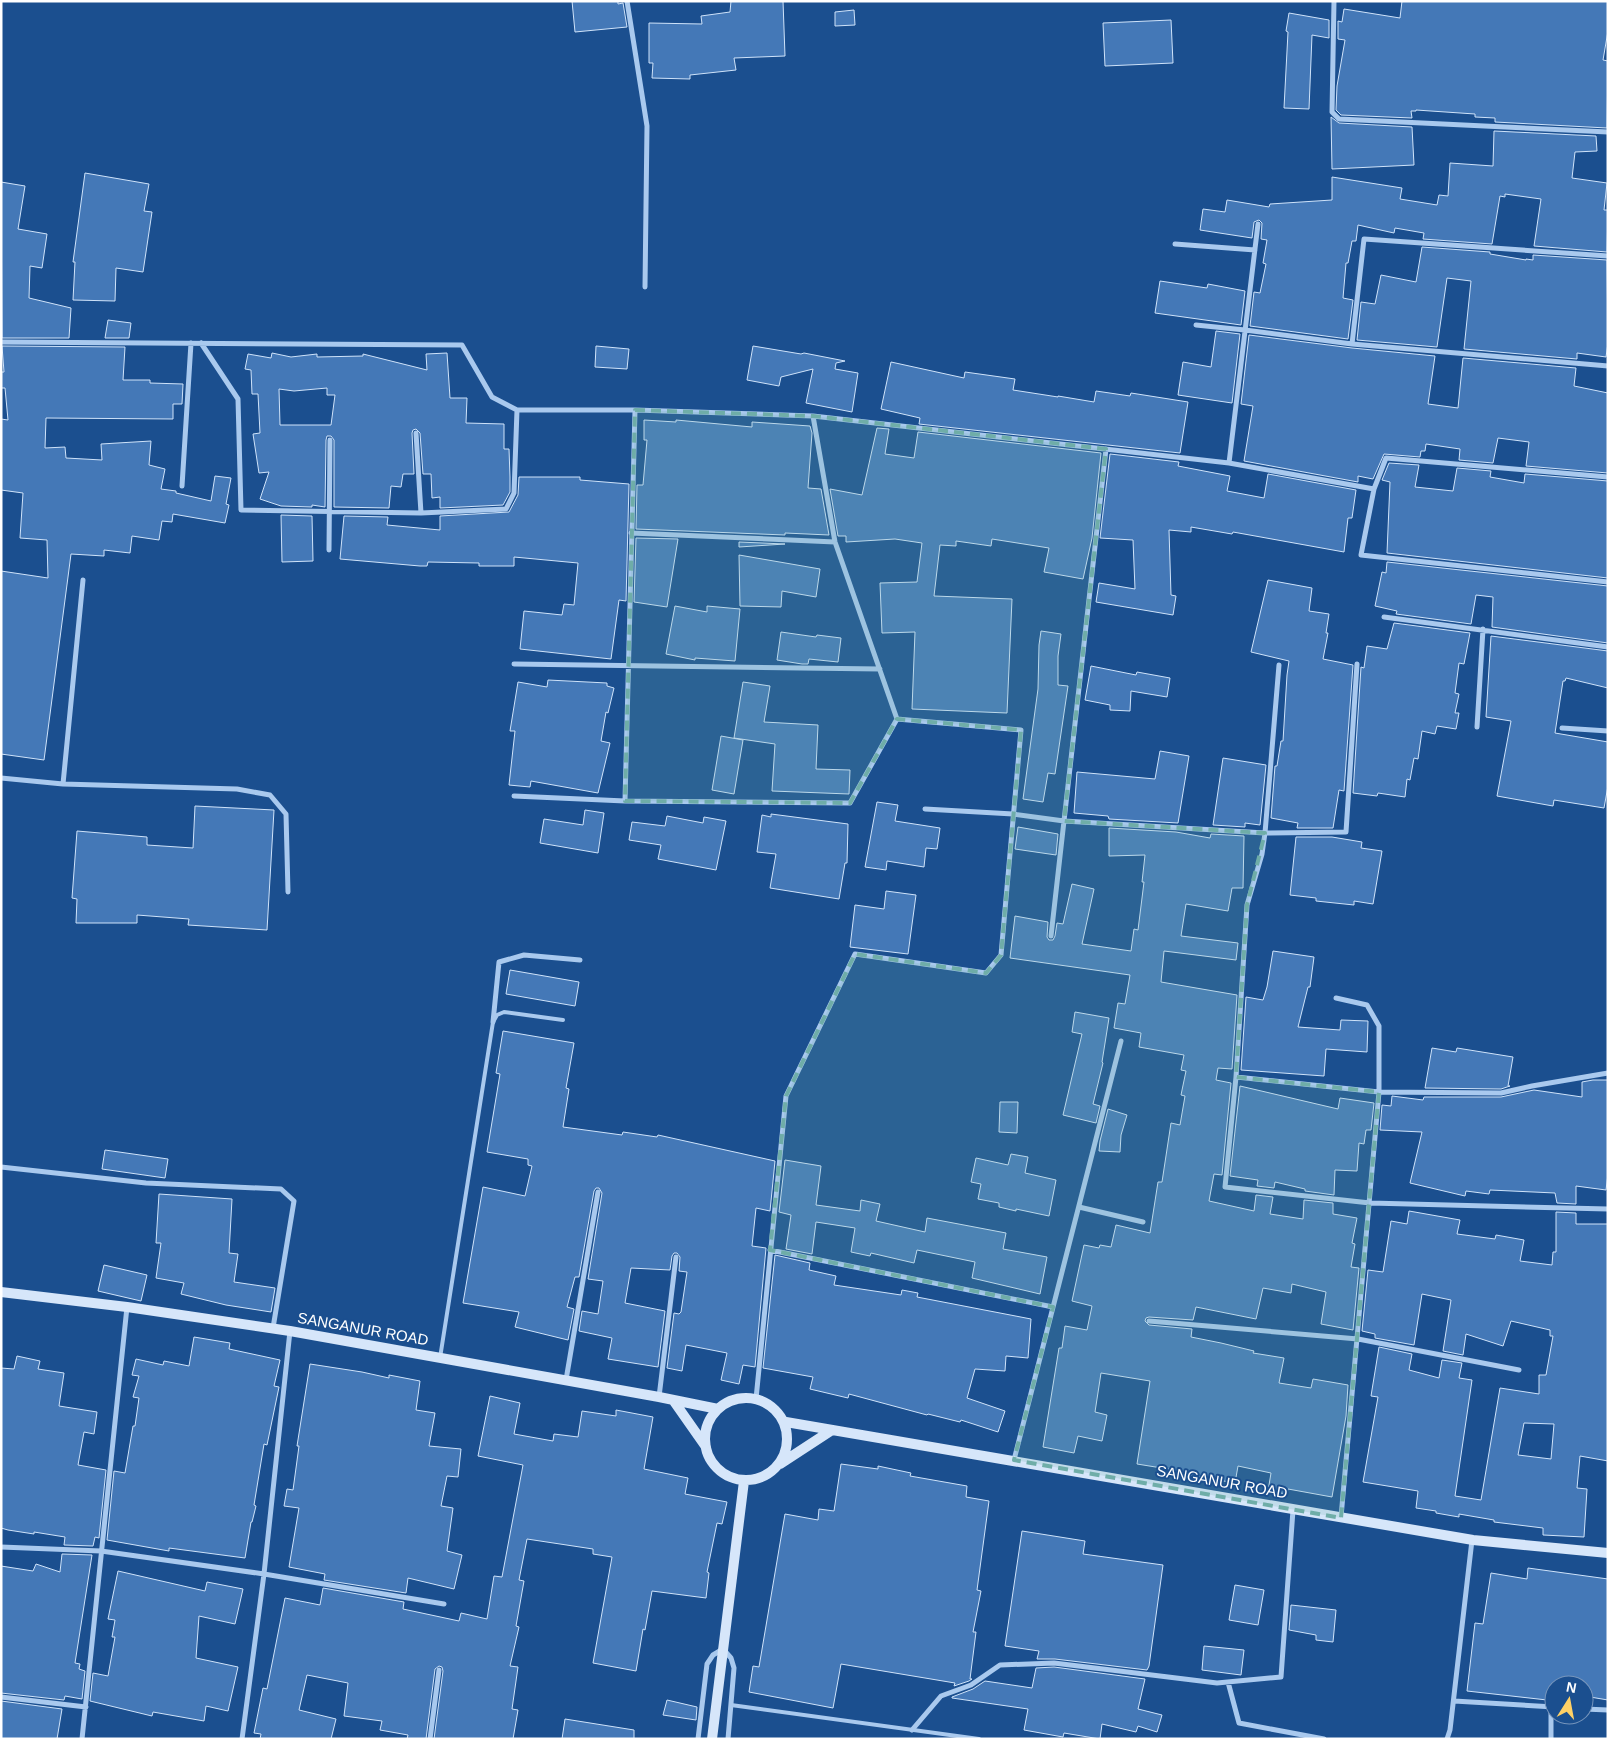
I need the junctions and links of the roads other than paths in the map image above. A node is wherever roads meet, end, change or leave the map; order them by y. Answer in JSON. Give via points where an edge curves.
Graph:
{"nodes":[{"id":1,"x":627,"y":1,"type":"edge"},
{"id":2,"x":1334,"y":1,"type":"edge"},
{"id":3,"x":1608,"y":132,"type":"edge"},
{"id":4,"x":1258,"y":224,"type":"dead end"},
{"id":5,"x":1175,"y":244,"type":"dead end"},
{"id":6,"x":1255,"y":250,"type":"junction"},
{"id":7,"x":1608,"y":256,"type":"edge"},
{"id":8,"x":645,"y":287,"type":"dead end"},
{"id":9,"x":1196,"y":325,"type":"dead end"},
{"id":10,"x":1246,"y":330,"type":"junction"},
{"id":11,"x":1,"y":342,"type":"edge"},
{"id":12,"x":191,"y":343,"type":"junction"},
{"id":13,"x":201,"y":343,"type":"junction"},
{"id":14,"x":1352,"y":344,"type":"junction"},
{"id":15,"x":1608,"y":366,"type":"edge"},
{"id":16,"x":517,"y":410,"type":"junction"},
{"id":17,"x":635,"y":410,"type":"junction"},
{"id":18,"x":813,"y":416,"type":"junction"},
{"id":19,"x":416,"y":433,"type":"dead end"},
{"id":20,"x":330,"y":440,"type":"dead end"},
{"id":21,"x":1106,"y":449,"type":"junction"},
{"id":22,"x":1229,"y":463,"type":"junction"},
{"id":23,"x":1608,"y":477,"type":"edge"},
{"id":24,"x":182,"y":486,"type":"dead end"},
{"id":25,"x":1374,"y":489,"type":"junction"},
{"id":26,"x":329,"y":511,"type":"junction"},
{"id":27,"x":421,"y":513,"type":"junction"},
{"id":28,"x":630,"y":533,"type":"junction"},
{"id":29,"x":834,"y":542,"type":"junction"},
{"id":30,"x":329,"y":550,"type":"dead end"},
{"id":31,"x":83,"y":580,"type":"dead end"},
{"id":32,"x":1608,"y":582,"type":"edge"},
{"id":33,"x":1384,"y":617,"type":"dead end"},
{"id":34,"x":1483,"y":629,"type":"junction"},
{"id":35,"x":1608,"y":647,"type":"edge"},
{"id":36,"x":514,"y":664,"type":"dead end"},
{"id":37,"x":1357,"y":664,"type":"dead end"},
{"id":38,"x":1279,"y":665,"type":"dead end"},
{"id":39,"x":628,"y":666,"type":"junction"},
{"id":40,"x":880,"y":669,"type":"junction"},
{"id":41,"x":897,"y":719,"type":"junction"},
{"id":42,"x":1477,"y":727,"type":"dead end"},
{"id":43,"x":1562,"y":728,"type":"dead end"},
{"id":44,"x":1608,"y":731,"type":"edge"},
{"id":45,"x":1,"y":778,"type":"edge"},
{"id":46,"x":63,"y":784,"type":"junction"},
{"id":47,"x":514,"y":796,"type":"dead end"},
{"id":48,"x":625,"y":801,"type":"junction"},
{"id":49,"x":925,"y":809,"type":"dead end"},
{"id":50,"x":1013,"y":814,"type":"junction"},
{"id":51,"x":1064,"y":820,"type":"junction"},
{"id":52,"x":1265,"y":833,"type":"junction"},
{"id":53,"x":288,"y":892,"type":"dead end"},
{"id":54,"x":1051,"y":936,"type":"dead end"},
{"id":55,"x":580,"y":960,"type":"dead end"},
{"id":56,"x":1336,"y":998,"type":"dead end"},
{"id":57,"x":563,"y":1020,"type":"dead end"},
{"id":58,"x":493,"y":1022,"type":"junction"},
{"id":59,"x":1121,"y":1041,"type":"dead end"},
{"id":60,"x":1608,"y":1074,"type":"edge"},
{"id":61,"x":1236,"y":1077,"type":"junction"},
{"id":62,"x":1379,"y":1092,"type":"junction"},
{"id":63,"x":1,"y":1167,"type":"edge"},
{"id":64,"x":598,"y":1192,"type":"dead end"},
{"id":65,"x":1370,"y":1203,"type":"junction"},
{"id":66,"x":1079,"y":1207,"type":"junction"},
{"id":67,"x":1608,"y":1209,"type":"edge"},
{"id":68,"x":1143,"y":1222,"type":"dead end"},
{"id":69,"x":770,"y":1250,"type":"junction"},
{"id":70,"x":676,"y":1257,"type":"dead end"},
{"id":71,"x":1,"y":1292,"type":"edge"},
{"id":72,"x":127,"y":1307,"type":"junction"},
{"id":73,"x":1053,"y":1307,"type":"junction"},
{"id":74,"x":1149,"y":1321,"type":"dead end"},
{"id":75,"x":274,"y":1328,"type":"junction"},
{"id":76,"x":290,"y":1331,"type":"junction"},
{"id":77,"x":1358,"y":1339,"type":"junction"},
{"id":78,"x":440,"y":1358,"type":"junction"},
{"id":79,"x":1519,"y":1370,"type":"dead end"},
{"id":80,"x":566,"y":1380,"type":"junction"},
{"id":81,"x":659,"y":1397,"type":"junction"},
{"id":82,"x":756,"y":1399,"type":"junction"},
{"id":83,"x":672,"y":1400,"type":"junction"},
{"id":84,"x":718,"y":1409,"type":"junction"},
{"id":85,"x":786,"y":1422,"type":"junction"},
{"id":86,"x":832,"y":1430,"type":"junction"},
{"id":87,"x":706,"y":1447,"type":"junction"},
{"id":88,"x":1014,"y":1460,"type":"junction"},
{"id":89,"x":780,"y":1464,"type":"junction"},
{"id":90,"x":744,"y":1481,"type":"junction"},
{"id":91,"x":1293,"y":1510,"type":"junction"},
{"id":92,"x":1341,"y":1518,"type":"junction"},
{"id":93,"x":1472,"y":1540,"type":"junction"},
{"id":94,"x":1,"y":1547,"type":"edge"},
{"id":95,"x":101,"y":1551,"type":"junction"},
{"id":96,"x":1608,"y":1553,"type":"edge"},
{"id":97,"x":264,"y":1574,"type":"junction"},
{"id":98,"x":444,"y":1604,"type":"dead end"},
{"id":99,"x":723,"y":1649,"type":"junction"},
{"id":100,"x":439,"y":1670,"type":"dead end"},
{"id":101,"x":1228,"y":1682,"type":"junction"},
{"id":102,"x":1,"y":1697,"type":"edge"},
{"id":103,"x":1454,"y":1701,"type":"junction"},
{"id":104,"x":731,"y":1705,"type":"junction"},
{"id":105,"x":86,"y":1707,"type":"junction"},
{"id":106,"x":1544,"y":1707,"type":"edge"},
{"id":107,"x":1594,"y":1709,"type":"edge"},
{"id":108,"x":1608,"y":1710,"type":"edge"},
{"id":109,"x":1551,"y":1725,"type":"edge"},
{"id":110,"x":912,"y":1730,"type":"junction"},
{"id":111,"x":82,"y":1739,"type":"edge"},
{"id":112,"x":242,"y":1739,"type":"edge"},
{"id":113,"x":430,"y":1739,"type":"edge"},
{"id":114,"x":698,"y":1739,"type":"edge"},
{"id":115,"x":712,"y":1739,"type":"edge"},
{"id":116,"x":728,"y":1739,"type":"edge"},
{"id":117,"x":979,"y":1739,"type":"edge"},
{"id":118,"x":1324,"y":1739,"type":"edge"},
{"id":119,"x":1448,"y":1739,"type":"edge"},
{"id":120,"x":1551,"y":1739,"type":"edge"}],
"edges":[{"from":1,"to":8,"type":"street","via":[[647,126]]},
{"from":2,"to":3,"type":"street","via":[[1332,112],[1340,119]]},
{"from":4,"to":6,"type":"street"},
{"from":5,"to":6,"type":"street"},
{"from":6,"to":10,"type":"street"},
{"from":7,"to":14,"type":"street","via":[[1364,239]]},
{"from":9,"to":10,"type":"street"},
{"from":10,"to":14,"type":"street"},
{"from":10,"to":22,"type":"street"},
{"from":11,"to":12,"type":"street"},
{"from":12,"to":13,"type":"street"},
{"from":12,"to":24,"type":"street"},
{"from":13,"to":16,"type":"street","via":[[462,345],[492,397]]},
{"from":13,"to":26,"type":"street","via":[[238,399],[241,510]]},
{"from":14,"to":15,"type":"street"},
{"from":16,"to":17,"type":"street"},
{"from":16,"to":27,"type":"street","via":[[514,493],[506,509]]},
{"from":17,"to":18,"type":"street"},
{"from":17,"to":28,"type":"street"},
{"from":18,"to":21,"type":"street"},
{"from":18,"to":29,"type":"street"},
{"from":19,"to":27,"type":"street"},
{"from":20,"to":26,"type":"street"},
{"from":21,"to":22,"type":"street"},
{"from":21,"to":51,"type":"street"},
{"from":22,"to":25,"type":"street"},
{"from":23,"to":25,"type":"street","via":[[1386,458]]},
{"from":25,"to":32,"type":"street","via":[[1361,555]]},
{"from":26,"to":27,"type":"street"},
{"from":26,"to":30,"type":"street"},
{"from":28,"to":29,"type":"street"},
{"from":28,"to":39,"type":"street"},
{"from":29,"to":40,"type":"street"},
{"from":31,"to":46,"type":"street"},
{"from":33,"to":34,"type":"street"},
{"from":34,"to":35,"type":"street"},
{"from":34,"to":42,"type":"street"},
{"from":36,"to":39,"type":"street"},
{"from":37,"to":52,"type":"street","via":[[1346,832]]},
{"from":38,"to":52,"type":"street"},
{"from":39,"to":40,"type":"street"},
{"from":39,"to":48,"type":"street"},
{"from":40,"to":41,"type":"street"},
{"from":41,"to":48,"type":"street","via":[[850,803]]},
{"from":41,"to":50,"type":"street","via":[[1021,730]]},
{"from":43,"to":44,"type":"street"},
{"from":45,"to":46,"type":"street"},
{"from":46,"to":53,"type":"street","via":[[237,789],[270,795],[286,814]]},
{"from":47,"to":48,"type":"street"},
{"from":49,"to":50,"type":"street"},
{"from":50,"to":51,"type":"street"},
{"from":50,"to":69,"type":"street","via":[[1001,955],[986,973],[855,954],[786,1096]]},
{"from":51,"to":52,"type":"street"},
{"from":51,"to":54,"type":"street"},
{"from":52,"to":61,"type":"street","via":[[1247,906]]},
{"from":55,"to":58,"type":"street","via":[[524,955],[499,962]]},
{"from":56,"to":62,"type":"street","via":[[1367,1004],[1379,1026]]},
{"from":57,"to":58,"type":"lane","via":[[504,1012]]},
{"from":58,"to":78,"type":"lane"},
{"from":59,"to":66,"type":"street"},
{"from":60,"to":62,"type":"street","via":[[1501,1093]]},
{"from":61,"to":62,"type":"street"},
{"from":61,"to":65,"type":"street","via":[[1225,1187]]},
{"from":62,"to":65,"type":"street"},
{"from":63,"to":75,"type":"street","via":[[146,1184],[281,1189],[294,1201]]},
{"from":64,"to":80,"type":"street"},
{"from":65,"to":67,"type":"street"},
{"from":65,"to":77,"type":"street"},
{"from":66,"to":68,"type":"street"},
{"from":66,"to":73,"type":"street"},
{"from":69,"to":73,"type":"street"},
{"from":69,"to":82,"type":"street"},
{"from":70,"to":81,"type":"street"},
{"from":71,"to":72,"type":"main road","name":"SANGANUR ROAD"},
{"from":72,"to":75,"type":"main road","name":"SANGANUR ROAD"},
{"from":72,"to":95,"type":"street"},
{"from":73,"to":88,"type":"street"},
{"from":74,"to":77,"type":"street"},
{"from":75,"to":76,"type":"main road","name":"SANGANUR ROAD"},
{"from":76,"to":78,"type":"main road","name":"SANGANUR ROAD"},
{"from":76,"to":97,"type":"street"},
{"from":77,"to":79,"type":"street"},
{"from":77,"to":92,"type":"street"},
{"from":78,"to":80,"type":"main road","name":"SANGANUR ROAD"},
{"from":80,"to":81,"type":"main road","name":"SANGANUR ROAD"},
{"from":81,"to":83,"type":"main road","name":"SANGANUR ROAD"},
{"from":82,"to":84,"type":"main road","via":[[743,1398]]},
{"from":82,"to":85,"type":"main road","via":[[769,1405]]},
{"from":83,"to":84,"type":"main road","name":"SANGANUR ROAD"},
{"from":83,"to":87,"type":"main road"},
{"from":84,"to":87,"type":"main road","via":[[705,1433]]},
{"from":85,"to":86,"type":"main road","name":"SANGANUR ROAD"},
{"from":85,"to":89,"type":"main road","via":[[788,1439]]},
{"from":86,"to":88,"type":"main road","name":"SANGANUR ROAD"},
{"from":86,"to":89,"type":"main road"},
{"from":87,"to":90,"type":"main road","via":[[718,1470],[730,1478]]},
{"from":88,"to":91,"type":"main road","name":"SANGANUR ROAD"},
{"from":89,"to":90,"type":"main road","via":[[764,1477]]},
{"from":90,"to":99,"type":"main road"},
{"from":91,"to":92,"type":"main road","name":"SANGANUR ROAD"},
{"from":91,"to":101,"type":"street","via":[[1281,1677]]},
{"from":92,"to":93,"type":"main road","name":"SANGANUR ROAD"},
{"from":93,"to":96,"type":"main road","name":"SANGANUR ROAD"},
{"from":93,"to":103,"type":"street"},
{"from":94,"to":95,"type":"street"},
{"from":95,"to":97,"type":"street"},
{"from":95,"to":105,"type":"street"},
{"from":97,"to":98,"type":"street"},
{"from":97,"to":112,"type":"street"},
{"from":99,"to":104,"type":"street","via":[[734,1668]]},
{"from":99,"to":114,"type":"street","via":[[707,1664]]},
{"from":99,"to":115,"type":"main road"},
{"from":100,"to":113,"type":"street"},
{"from":101,"to":110,"type":"street","via":[[1054,1663],[1000,1665],[971,1685],[941,1696]]},
{"from":101,"to":118,"type":"street","via":[[1239,1723]]},
{"from":102,"to":105,"type":"street"},
{"from":103,"to":106,"type":"street"},
{"from":103,"to":119,"type":"street"},
{"from":104,"to":110,"type":"lane"},
{"from":104,"to":116,"type":"street"},
{"from":105,"to":111,"type":"street"},
{"from":107,"to":108,"type":"street"},
{"from":109,"to":120,"type":"street"},
{"from":110,"to":117,"type":"lane"}]}
